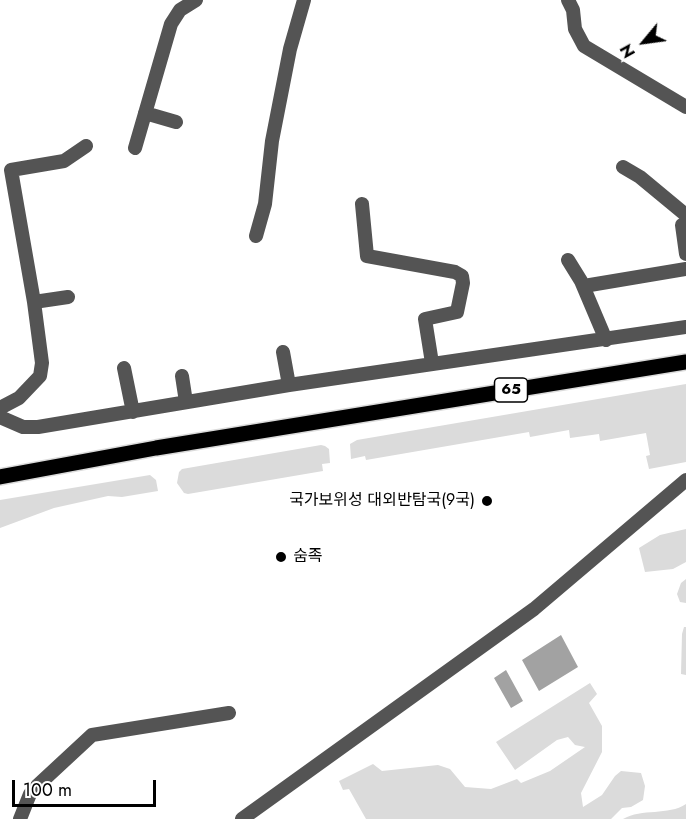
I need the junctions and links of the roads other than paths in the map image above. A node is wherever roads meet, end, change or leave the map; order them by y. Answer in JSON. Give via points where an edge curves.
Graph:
{"nodes":[{"id":1,"x":196,"y":0,"type":"edge"},
{"id":2,"x":304,"y":0,"type":"edge"},
{"id":3,"x":568,"y":0,"type":"edge"},
{"id":4,"x":686,"y":107,"type":"edge"},
{"id":5,"x":145,"y":113,"type":"junction"},
{"id":6,"x":176,"y":122,"type":"dead end"},
{"id":7,"x":86,"y":146,"type":"dead end"},
{"id":8,"x":135,"y":148,"type":"dead end"},
{"id":9,"x":623,"y":167,"type":"dead end"},
{"id":10,"x":362,"y":204,"type":"dead end"},
{"id":11,"x":686,"y":215,"type":"edge"},
{"id":12,"x":686,"y":225,"type":"edge"},
{"id":13,"x":256,"y":236,"type":"dead end"},
{"id":14,"x":686,"y":254,"type":"edge"},
{"id":15,"x":568,"y":260,"type":"dead end"},
{"id":16,"x":686,"y":269,"type":"edge"},
{"id":17,"x":584,"y":286,"type":"junction"},
{"id":18,"x":68,"y":297,"type":"dead end"},
{"id":19,"x":34,"y":302,"type":"junction"},
{"id":20,"x":686,"y":327,"type":"edge"},
{"id":21,"x":606,"y":340,"type":"junction"},
{"id":22,"x":283,"y":352,"type":"dead end"},
{"id":23,"x":686,"y":362,"type":"edge"},
{"id":24,"x":432,"y":363,"type":"junction"},
{"id":25,"x":124,"y":368,"type":"dead end"},
{"id":26,"x":182,"y":376,"type":"dead end"},
{"id":27,"x":289,"y":385,"type":"junction"},
{"id":28,"x":186,"y":402,"type":"junction"},
{"id":29,"x":0,"y":408,"type":"edge"},
{"id":30,"x":133,"y":412,"type":"junction"},
{"id":31,"x":0,"y":417,"type":"edge"},
{"id":32,"x":0,"y":477,"type":"edge"},
{"id":33,"x":686,"y":480,"type":"edge"},
{"id":34,"x":229,"y":713,"type":"dead end"},
{"id":35,"x":21,"y":819,"type":"edge"},
{"id":36,"x":242,"y":819,"type":"edge"}],
"edges":[{"from":1,"to":5,"type":"street","via":[[180,10],[171,24]]},
{"from":2,"to":13,"type":"street","via":[[290,49],[272,141],[265,204]]},
{"from":3,"to":4,"type":"street","via":[[574,29],[584,46]]},
{"from":5,"to":6,"type":"street"},
{"from":5,"to":8,"type":"street"},
{"from":7,"to":19,"type":"street","via":[[64,161],[11,170]]},
{"from":9,"to":11,"type":"street"},
{"from":10,"to":24,"type":"street","via":[[367,256],[462,276],[457,312],[425,319]]},
{"from":12,"to":14,"type":"street","via":[[682,225]]},
{"from":15,"to":17,"type":"street"},
{"from":16,"to":17,"type":"street"},
{"from":17,"to":21,"type":"street"},
{"from":18,"to":19,"type":"street"},
{"from":19,"to":29,"type":"street","via":[[42,363],[40,376],[19,398]]},
{"from":20,"to":21,"type":"street"},
{"from":21,"to":24,"type":"street"},
{"from":22,"to":27,"type":"street"},
{"from":23,"to":32,"type":"main road","number":"65"},
{"from":24,"to":27,"type":"street"},
{"from":25,"to":30,"type":"street"},
{"from":26,"to":28,"type":"street"},
{"from":27,"to":28,"type":"street"},
{"from":28,"to":30,"type":"street"},
{"from":30,"to":31,"type":"street","via":[[38,427],[23,427]]},
{"from":33,"to":36,"type":"street","via":[[534,609]]},
{"from":34,"to":35,"type":"street","via":[[92,735],[30,794]]}]}
